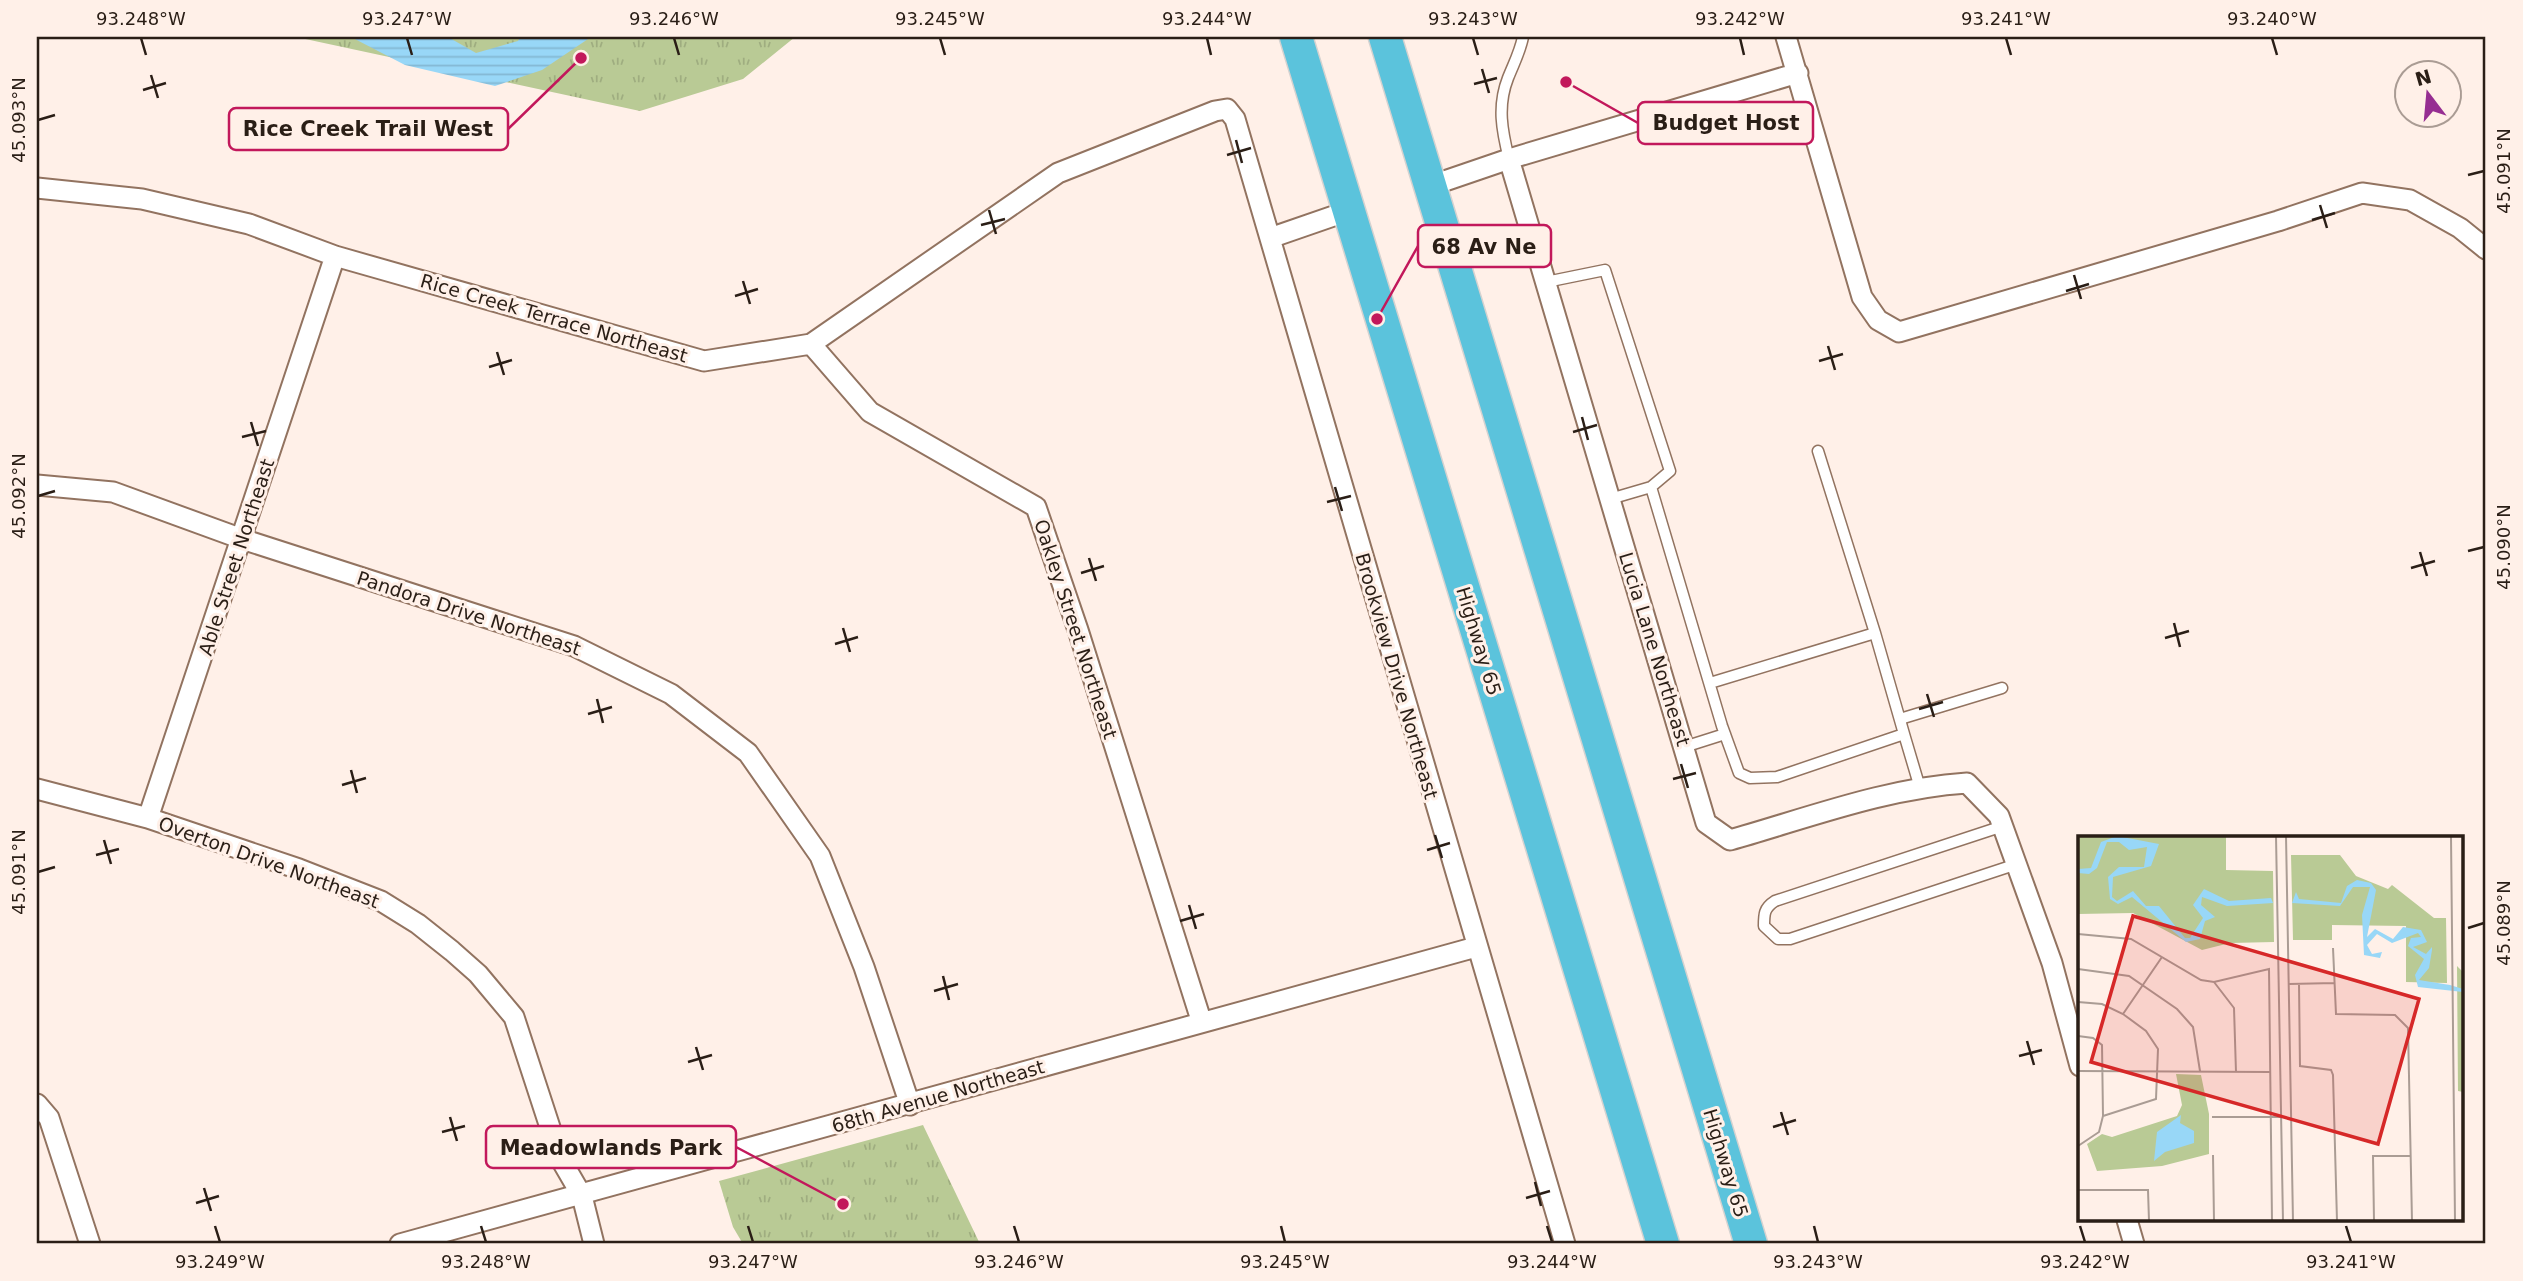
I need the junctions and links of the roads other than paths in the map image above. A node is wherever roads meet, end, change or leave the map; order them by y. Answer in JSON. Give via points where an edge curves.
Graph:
{"nodes":[{"id":1,"x":1296,"y":37,"type":"edge"},
{"id":2,"x":1385,"y":37,"type":"edge"},
{"id":3,"x":1523,"y":37,"type":"edge"},
{"id":4,"x":1786,"y":37,"type":"edge"},
{"id":5,"x":1798,"y":73,"type":"junction"},
{"id":6,"x":1227,"y":109,"type":"joint"},
{"id":7,"x":1509,"y":159,"type":"junction"},
{"id":8,"x":1430,"y":186,"type":"junction"},
{"id":9,"x":37,"y":188,"type":"edge"},
{"id":10,"x":1348,"y":211,"type":"junction"},
{"id":11,"x":1270,"y":237,"type":"junction"},
{"id":12,"x":2486,"y":249,"type":"edge"},
{"id":13,"x":335,"y":256,"type":"junction"},
{"id":14,"x":1546,"y":282,"type":"junction"},
{"id":15,"x":811,"y":344,"type":"junction"},
{"id":16,"x":1818,"y":451,"type":"dead end"},
{"id":17,"x":37,"y":485,"type":"edge"},
{"id":18,"x":1651,"y":487,"type":"junction"},
{"id":19,"x":1610,"y":499,"type":"junction"},
{"id":20,"x":242,"y":539,"type":"junction"},
{"id":21,"x":1875,"y":633,"type":"junction"},
{"id":22,"x":1710,"y":683,"type":"junction"},
{"id":23,"x":2002,"y":688,"type":"dead end"},
{"id":24,"x":1899,"y":719,"type":"junction"},
{"id":25,"x":1725,"y":734,"type":"junction"},
{"id":26,"x":1904,"y":734,"type":"junction"},
{"id":27,"x":1684,"y":747,"type":"junction"},
{"id":28,"x":1920,"y":788,"type":"junction"},
{"id":29,"x":37,"y":789,"type":"edge"},
{"id":30,"x":148,"y":817,"type":"junction"},
{"id":31,"x":2003,"y":826,"type":"junction"},
{"id":32,"x":2017,"y":864,"type":"junction"},
{"id":33,"x":1476,"y":947,"type":"junction"},
{"id":34,"x":1202,"y":1020,"type":"junction"},
{"id":35,"x":2078,"y":1059,"type":"edge"},
{"id":36,"x":37,"y":1104,"type":"edge"},
{"id":37,"x":910,"y":1105,"type":"junction"},
{"id":38,"x":582,"y":1196,"type":"junction"},
{"id":39,"x":2128,"y":1222,"type":"edge"},
{"id":40,"x":90,"y":1244,"type":"edge"},
{"id":41,"x":400,"y":1244,"type":"edge"},
{"id":42,"x":594,"y":1244,"type":"edge"},
{"id":43,"x":1565,"y":1244,"type":"edge"},
{"id":44,"x":1663,"y":1244,"type":"edge"},
{"id":45,"x":1751,"y":1244,"type":"edge"},
{"id":46,"x":2134,"y":1244,"type":"edge"}],
"edges":[{"from":1,"to":10,"type":"highway","name":"Highway 65"},
{"from":2,"to":8,"type":"highway","name":"Highway 65"},
{"from":3,"to":7,"type":"lane","via":[[1502,101],[1501,124]]},
{"from":4,"to":5,"type":"street"},
{"from":5,"to":7,"type":"street"},
{"from":5,"to":12,"type":"street","via":[[1862,297],[1878,320],[1899,332],[2362,193],[2410,200]]},
{"from":6,"to":11,"type":"street","name":"Brookview Drive Northeast","via":[[1235,119]]},
{"from":6,"to":15,"type":"street","name":"Rice Creek Terrace Northeast","via":[[1058,173]]},
{"from":7,"to":8,"type":"street"},
{"from":7,"to":14,"type":"street","name":"Lucia Lane Northeast"},
{"from":8,"to":45,"type":"highway","name":"Highway 65"},
{"from":9,"to":13,"type":"street","name":"Rice Creek Terrace Northeast","via":[[142,199],[249,224]]},
{"from":10,"to":11,"type":"street"},
{"from":10,"to":44,"type":"highway","name":"Highway 65"},
{"from":11,"to":33,"type":"street","name":"Brookview Drive Northeast"},
{"from":13,"to":15,"type":"street","name":"Rice Creek Terrace Northeast","via":[[704,361]]},
{"from":13,"to":20,"type":"street","name":"Able Street Northeast"},
{"from":14,"to":18,"type":"lane","via":[[1605,270],[1670,471]]},
{"from":14,"to":19,"type":"street","name":"Lucia Lane Northeast"},
{"from":15,"to":34,"type":"street","name":"Oakley Street Northeast","via":[[870,412],[1036,507]]},
{"from":16,"to":21,"type":"lane"},
{"from":17,"to":20,"type":"street","name":"Pandora Drive Northeast","via":[[113,492]]},
{"from":18,"to":19,"type":"lane"},
{"from":18,"to":22,"type":"lane"},
{"from":19,"to":27,"type":"street","name":"Lucia Lane Northeast"},
{"from":20,"to":30,"type":"street","name":"Able Street Northeast"},
{"from":20,"to":37,"type":"street","name":"Pandora Drive Northeast","via":[[575,646],[671,694],[748,753],[820,856],[864,967]]},
{"from":21,"to":22,"type":"lane"},
{"from":21,"to":24,"type":"lane"},
{"from":22,"to":25,"type":"lane"},
{"from":23,"to":24,"type":"lane"},
{"from":24,"to":26,"type":"lane"},
{"from":25,"to":26,"type":"lane","via":[[1739,773],[1750,778],[1777,777]]},
{"from":25,"to":27,"type":"lane"},
{"from":26,"to":28,"type":"lane"},
{"from":27,"to":28,"type":"street","name":"Lucia Lane Northeast","via":[[1706,823],[1730,840]]},
{"from":28,"to":31,"type":"street","name":"Lucia Lane Northeast","via":[[1967,783]]},
{"from":29,"to":30,"type":"street","name":"Overton Drive Northeast"},
{"from":30,"to":38,"type":"street","name":"Overton Drive Northeast","via":[[381,901],[461,959],[514,1017],[559,1158]]},
{"from":31,"to":32,"type":"street","name":"Lucia Lane Northeast"},
{"from":31,"to":32,"type":"lane","via":[[1775,901],[1767,906],[1764,926],[1778,939],[1790,939]]},
{"from":32,"to":35,"type":"street","name":"Lucia Lane Northeast","via":[[2052,963]]},
{"from":33,"to":34,"type":"street","name":"68th Avenue Northeast"},
{"from":33,"to":43,"type":"street","name":"Brookview Drive Northeast"},
{"from":34,"to":37,"type":"street","name":"68th Avenue Northeast"},
{"from":36,"to":40,"type":"street","via":[[49,1118]]},
{"from":37,"to":38,"type":"street","name":"68th Avenue Northeast"},
{"from":38,"to":41,"type":"street","name":"68th Avenue Northeast"},
{"from":38,"to":42,"type":"street","name":"Overton Drive Northeast"},
{"from":39,"to":46,"type":"street"}]}
